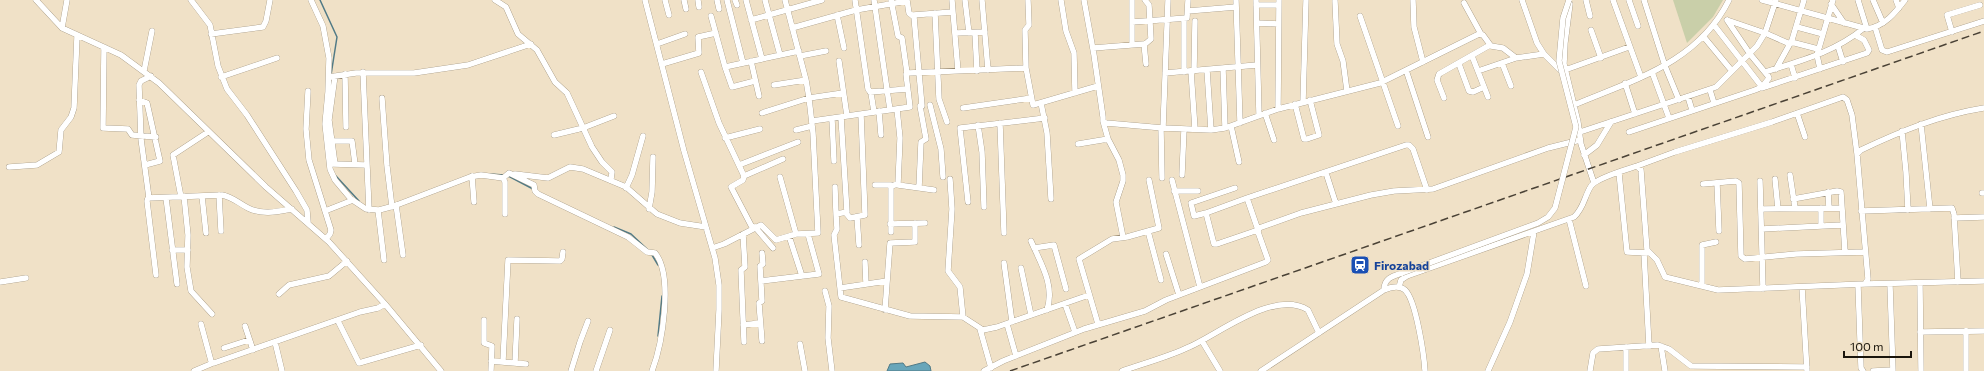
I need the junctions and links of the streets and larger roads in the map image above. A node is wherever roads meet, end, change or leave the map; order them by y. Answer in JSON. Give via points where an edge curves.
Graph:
{"nodes":[{"id":1,"x":36,"y":0,"type":"edge"},
{"id":2,"x":67,"y":0,"type":"edge"},
{"id":3,"x":191,"y":0,"type":"edge"},
{"id":4,"x":270,"y":0,"type":"edge"},
{"id":5,"x":311,"y":0,"type":"edge"},
{"id":6,"x":495,"y":0,"type":"edge"},
{"id":7,"x":645,"y":0,"type":"edge"},
{"id":8,"x":665,"y":0,"type":"edge"},
{"id":9,"x":684,"y":0,"type":"edge"},
{"id":10,"x":698,"y":0,"type":"edge"},
{"id":11,"x":717,"y":0,"type":"edge"},
{"id":12,"x":726,"y":0,"type":"edge"},
{"id":13,"x":746,"y":0,"type":"edge"},
{"id":14,"x":765,"y":0,"type":"edge"},
{"id":15,"x":785,"y":0,"type":"edge"},
{"id":16,"x":822,"y":0,"type":"edge"},
{"id":17,"x":855,"y":0,"type":"edge"},
{"id":18,"x":907,"y":0,"type":"edge"},
{"id":19,"x":952,"y":0,"type":"edge"},
{"id":20,"x":965,"y":0,"type":"edge"},
{"id":21,"x":982,"y":0,"type":"edge"},
{"id":22,"x":1028,"y":0,"type":"edge"},
{"id":23,"x":1061,"y":0,"type":"edge"},
{"id":24,"x":1084,"y":0,"type":"edge"},
{"id":25,"x":1132,"y":0,"type":"edge"},
{"id":26,"x":1145,"y":0,"type":"edge"},
{"id":27,"x":1168,"y":0,"type":"edge"},
{"id":28,"x":1188,"y":0,"type":"edge"},
{"id":29,"x":1236,"y":0,"type":"edge"},
{"id":30,"x":1306,"y":0,"type":"edge"},
{"id":31,"x":1413,"y":0,"type":"edge"},
{"id":32,"x":1522,"y":0,"type":"edge"},
{"id":33,"x":1570,"y":0,"type":"edge"},
{"id":34,"x":1586,"y":0,"type":"edge"},
{"id":35,"x":1613,"y":0,"type":"edge"},
{"id":36,"x":1629,"y":0,"type":"edge"},
{"id":37,"x":1644,"y":0,"type":"edge"},
{"id":38,"x":1729,"y":0,"type":"edge"},
{"id":39,"x":1762,"y":0,"type":"edge"},
{"id":40,"x":1804,"y":0,"type":"edge"},
{"id":41,"x":1858,"y":0,"type":"edge"},
{"id":42,"x":1873,"y":0,"type":"edge"},
{"id":43,"x":1896,"y":0,"type":"edge"},
{"id":44,"x":1905,"y":0,"type":"edge"},
{"id":45,"x":1335,"y":1,"type":"dead end"},
{"id":46,"x":1831,"y":1,"type":"edge"},
{"id":47,"x":892,"y":2,"type":"edge"},
{"id":48,"x":1256,"y":2,"type":"edge"},
{"id":49,"x":1279,"y":2,"type":"edge"},
{"id":50,"x":1775,"y":2,"type":"edge"},
{"id":51,"x":874,"y":3,"type":"edge"},
{"id":52,"x":1464,"y":3,"type":"dead end"},
{"id":53,"x":1980,"y":5,"type":"dead end"},
{"id":54,"x":1236,"y":7,"type":"junction"},
{"id":55,"x":699,"y":8,"type":"dead end"},
{"id":56,"x":1900,"y":8,"type":"junction"},
{"id":57,"x":686,"y":9,"type":"dead end"},
{"id":58,"x":719,"y":9,"type":"dead end"},
{"id":59,"x":788,"y":10,"type":"junction"},
{"id":60,"x":856,"y":10,"type":"junction"},
{"id":61,"x":1188,"y":11,"type":"junction"},
{"id":62,"x":1801,"y":11,"type":"junction"},
{"id":63,"x":953,"y":12,"type":"junction"},
{"id":64,"x":935,"y":13,"type":"junction"},
{"id":65,"x":669,"y":15,"type":"dead end"},
{"id":66,"x":769,"y":15,"type":"junction"},
{"id":67,"x":837,"y":15,"type":"junction"},
{"id":68,"x":913,"y":15,"type":"junction"},
{"id":69,"x":711,"y":16,"type":"dead end"},
{"id":70,"x":1360,"y":16,"type":"dead end"},
{"id":71,"x":1590,"y":16,"type":"dead end"},
{"id":72,"x":1169,"y":18,"type":"junction"},
{"id":73,"x":1184,"y":18,"type":"junction"},
{"id":74,"x":1720,"y":18,"type":"junction"},
{"id":75,"x":1827,"y":18,"type":"junction"},
{"id":76,"x":751,"y":20,"type":"junction"},
{"id":77,"x":1150,"y":20,"type":"junction"},
{"id":78,"x":1727,"y":20,"type":"junction"},
{"id":79,"x":1195,"y":21,"type":"dead end"},
{"id":80,"x":1984,"y":21,"type":"edge"},
{"id":81,"x":1132,"y":22,"type":"junction"},
{"id":82,"x":1256,"y":23,"type":"junction"},
{"id":83,"x":1844,"y":23,"type":"junction"},
{"id":84,"x":1883,"y":23,"type":"junction"},
{"id":85,"x":1278,"y":24,"type":"junction"},
{"id":86,"x":1714,"y":25,"type":"junction"},
{"id":87,"x":1638,"y":26,"type":"dead end"},
{"id":88,"x":1797,"y":27,"type":"junction"},
{"id":89,"x":1875,"y":27,"type":"junction"},
{"id":90,"x":62,"y":28,"type":"junction"},
{"id":91,"x":792,"y":28,"type":"junction"},
{"id":92,"x":1866,"y":28,"type":"junction"},
{"id":93,"x":1591,"y":30,"type":"dead end"},
{"id":94,"x":152,"y":31,"type":"dead end"},
{"id":95,"x":986,"y":32,"type":"junction"},
{"id":96,"x":1952,"y":32,"type":"junction"},
{"id":97,"x":716,"y":33,"type":"junction"},
{"id":98,"x":956,"y":33,"type":"junction"},
{"id":99,"x":972,"y":33,"type":"junction"},
{"id":100,"x":1764,"y":33,"type":"junction"},
{"id":101,"x":211,"y":34,"type":"junction"},
{"id":102,"x":685,"y":34,"type":"dead end"},
{"id":103,"x":1481,"y":34,"type":"junction"},
{"id":104,"x":1822,"y":34,"type":"junction"},
{"id":105,"x":1855,"y":35,"type":"junction"},
{"id":106,"x":77,"y":36,"type":"junction"},
{"id":107,"x":1703,"y":36,"type":"junction"},
{"id":108,"x":1791,"y":43,"type":"junction"},
{"id":109,"x":531,"y":44,"type":"junction"},
{"id":110,"x":657,"y":44,"type":"junction"},
{"id":111,"x":1132,"y":44,"type":"junction"},
{"id":112,"x":1490,"y":44,"type":"junction"},
{"id":113,"x":1144,"y":45,"type":"junction"},
{"id":114,"x":1838,"y":46,"type":"junction"},
{"id":115,"x":104,"y":47,"type":"junction"},
{"id":116,"x":844,"y":48,"type":"dead end"},
{"id":117,"x":1093,"y":48,"type":"junction"},
{"id":118,"x":1630,"y":48,"type":"junction"},
{"id":119,"x":826,"y":51,"type":"dead end"},
{"id":120,"x":1817,"y":52,"type":"junction"},
{"id":121,"x":799,"y":54,"type":"junction"},
{"id":122,"x":1544,"y":54,"type":"junction"},
{"id":123,"x":1750,"y":54,"type":"junction"},
{"id":124,"x":780,"y":55,"type":"junction"},
{"id":125,"x":1472,"y":56,"type":"junction"},
{"id":126,"x":277,"y":58,"type":"dead end"},
{"id":127,"x":1516,"y":58,"type":"junction"},
{"id":128,"x":1600,"y":58,"type":"junction"},
{"id":129,"x":762,"y":59,"type":"junction"},
{"id":130,"x":751,"y":61,"type":"junction"},
{"id":131,"x":839,"y":61,"type":"dead end"},
{"id":132,"x":1423,"y":62,"type":"junction"},
{"id":133,"x":1741,"y":62,"type":"junction"},
{"id":134,"x":1843,"y":62,"type":"junction"},
{"id":135,"x":743,"y":63,"type":"junction"},
{"id":136,"x":1502,"y":63,"type":"junction"},
{"id":137,"x":662,"y":64,"type":"junction"},
{"id":138,"x":1146,"y":64,"type":"dead end"},
{"id":139,"x":1459,"y":64,"type":"junction"},
{"id":140,"x":1791,"y":64,"type":"junction"},
{"id":141,"x":1258,"y":65,"type":"junction"},
{"id":142,"x":1665,"y":66,"type":"junction"},
{"id":143,"x":725,"y":67,"type":"junction"},
{"id":144,"x":1238,"y":67,"type":"junction"},
{"id":145,"x":1026,"y":68,"type":"junction"},
{"id":146,"x":1223,"y":68,"type":"junction"},
{"id":147,"x":1776,"y":69,"type":"junction"},
{"id":148,"x":1820,"y":69,"type":"junction"},
{"id":149,"x":988,"y":70,"type":"junction"},
{"id":150,"x":1207,"y":70,"type":"junction"},
{"id":151,"x":1406,"y":70,"type":"junction"},
{"id":152,"x":1565,"y":70,"type":"junction"},
{"id":153,"x":144,"y":71,"type":"junction"},
{"id":154,"x":958,"y":71,"type":"junction"},
{"id":155,"x":977,"y":71,"type":"junction"},
{"id":156,"x":1193,"y":71,"type":"junction"},
{"id":157,"x":1478,"y":71,"type":"junction"},
{"id":158,"x":1732,"y":71,"type":"junction"},
{"id":159,"x":363,"y":72,"type":"junction"},
{"id":160,"x":701,"y":72,"type":"dead end"},
{"id":161,"x":919,"y":72,"type":"junction"},
{"id":162,"x":938,"y":72,"type":"junction"},
{"id":163,"x":1184,"y":72,"type":"junction"},
{"id":164,"x":1652,"y":72,"type":"junction"},
{"id":165,"x":1765,"y":72,"type":"junction"},
{"id":166,"x":907,"y":73,"type":"junction"},
{"id":167,"x":1165,"y":73,"type":"junction"},
{"id":168,"x":345,"y":74,"type":"junction"},
{"id":169,"x":151,"y":76,"type":"junction"},
{"id":170,"x":332,"y":76,"type":"junction"},
{"id":171,"x":221,"y":77,"type":"junction"},
{"id":172,"x":1566,"y":77,"type":"junction"},
{"id":173,"x":1640,"y":77,"type":"junction"},
{"id":174,"x":1795,"y":78,"type":"junction"},
{"id":175,"x":755,"y":80,"type":"junction"},
{"id":176,"x":806,"y":80,"type":"junction"},
{"id":177,"x":1383,"y":82,"type":"junction"},
{"id":178,"x":1625,"y":83,"type":"junction"},
{"id":179,"x":774,"y":85,"type":"dead end"},
{"id":180,"x":1098,"y":86,"type":"junction"},
{"id":181,"x":1511,"y":86,"type":"dead end"},
{"id":182,"x":1484,"y":87,"type":"junction"},
{"id":183,"x":1761,"y":87,"type":"junction"},
{"id":184,"x":908,"y":89,"type":"junction"},
{"id":185,"x":887,"y":90,"type":"junction"},
{"id":186,"x":1710,"y":90,"type":"junction"},
{"id":187,"x":308,"y":91,"type":"dead end"},
{"id":188,"x":1347,"y":91,"type":"junction"},
{"id":189,"x":870,"y":92,"type":"junction"},
{"id":190,"x":843,"y":93,"type":"junction"},
{"id":191,"x":1075,"y":93,"type":"junction"},
{"id":192,"x":760,"y":96,"type":"dead end"},
{"id":193,"x":1488,"y":97,"type":"dead end"},
{"id":194,"x":1688,"y":97,"type":"junction"},
{"id":195,"x":382,"y":98,"type":"dead end"},
{"id":196,"x":809,"y":98,"type":"junction"},
{"id":197,"x":1031,"y":98,"type":"junction"},
{"id":198,"x":1444,"y":98,"type":"dead end"},
{"id":199,"x":139,"y":100,"type":"junction"},
{"id":200,"x":1310,"y":100,"type":"junction"},
{"id":201,"x":1679,"y":100,"type":"junction"},
{"id":202,"x":1303,"y":102,"type":"junction"},
{"id":203,"x":1041,"y":103,"type":"junction"},
{"id":204,"x":1714,"y":103,"type":"junction"},
{"id":205,"x":940,"y":104,"type":"junction"},
{"id":206,"x":1295,"y":104,"type":"junction"},
{"id":207,"x":1665,"y":104,"type":"junction"},
{"id":208,"x":930,"y":105,"type":"junction"},
{"id":209,"x":1574,"y":105,"type":"junction"},
{"id":210,"x":921,"y":106,"type":"junction"},
{"id":211,"x":910,"y":107,"type":"junction"},
{"id":212,"x":964,"y":108,"type":"dead end"},
{"id":213,"x":1984,"y":108,"type":"edge"},
{"id":214,"x":897,"y":109,"type":"junction"},
{"id":215,"x":1278,"y":109,"type":"junction"},
{"id":216,"x":890,"y":110,"type":"junction"},
{"id":217,"x":1692,"y":110,"type":"junction"},
{"id":218,"x":877,"y":112,"type":"junction"},
{"id":219,"x":762,"y":113,"type":"dead end"},
{"id":220,"x":1265,"y":113,"type":"junction"},
{"id":221,"x":1797,"y":113,"type":"junction"},
{"id":222,"x":861,"y":114,"type":"junction"},
{"id":223,"x":1635,"y":114,"type":"junction"},
{"id":224,"x":1259,"y":115,"type":"junction"},
{"id":225,"x":614,"y":116,"type":"dead end"},
{"id":226,"x":844,"y":116,"type":"junction"},
{"id":227,"x":832,"y":118,"type":"junction"},
{"id":228,"x":1045,"y":118,"type":"junction"},
{"id":229,"x":1669,"y":118,"type":"junction"},
{"id":230,"x":1104,"y":121,"type":"junction"},
{"id":231,"x":947,"y":122,"type":"dead end"},
{"id":232,"x":1000,"y":122,"type":"junction"},
{"id":233,"x":1611,"y":122,"type":"junction"},
{"id":234,"x":812,"y":123,"type":"junction"},
{"id":235,"x":1240,"y":123,"type":"junction"},
{"id":236,"x":1922,"y":124,"type":"junction"},
{"id":237,"x":978,"y":125,"type":"junction"},
{"id":238,"x":1398,"y":126,"type":"dead end"},
{"id":239,"x":346,"y":127,"type":"dead end"},
{"id":240,"x":1228,"y":127,"type":"junction"},
{"id":241,"x":583,"y":128,"type":"junction"},
{"id":242,"x":1162,"y":128,"type":"junction"},
{"id":243,"x":1184,"y":128,"type":"junction"},
{"id":244,"x":760,"y":129,"type":"dead end"},
{"id":245,"x":1195,"y":129,"type":"junction"},
{"id":246,"x":796,"y":130,"type":"dead end"},
{"id":247,"x":1211,"y":130,"type":"junction"},
{"id":248,"x":1902,"y":131,"type":"junction"},
{"id":249,"x":208,"y":132,"type":"junction"},
{"id":250,"x":1580,"y":132,"type":"junction"},
{"id":251,"x":1629,"y":132,"type":"dead end"},
{"id":252,"x":881,"y":135,"type":"dead end"},
{"id":253,"x":141,"y":136,"type":"junction"},
{"id":254,"x":554,"y":136,"type":"dead end"},
{"id":255,"x":644,"y":136,"type":"dead end"},
{"id":256,"x":1428,"y":136,"type":"dead end"},
{"id":257,"x":156,"y":137,"type":"junction"},
{"id":258,"x":1805,"y":137,"type":"dead end"},
{"id":259,"x":725,"y":138,"type":"junction"},
{"id":260,"x":1108,"y":139,"type":"junction"},
{"id":261,"x":1274,"y":140,"type":"dead end"},
{"id":262,"x":1580,"y":140,"type":"junction"},
{"id":263,"x":332,"y":141,"type":"junction"},
{"id":264,"x":798,"y":142,"type":"dead end"},
{"id":265,"x":1078,"y":144,"type":"dead end"},
{"id":266,"x":1857,"y":154,"type":"junction"},
{"id":267,"x":1584,"y":155,"type":"junction"},
{"id":268,"x":653,"y":157,"type":"dead end"},
{"id":269,"x":783,"y":159,"type":"dead end"},
{"id":270,"x":834,"y":161,"type":"dead end"},
{"id":271,"x":1239,"y":162,"type":"dead end"},
{"id":272,"x":333,"y":164,"type":"junction"},
{"id":273,"x":355,"y":164,"type":"junction"},
{"id":274,"x":366,"y":164,"type":"junction"},
{"id":275,"x":145,"y":165,"type":"junction"},
{"id":276,"x":739,"y":165,"type":"junction"},
{"id":277,"x":1638,"y":166,"type":"junction"},
{"id":278,"x":8,"y":167,"type":"dead end"},
{"id":279,"x":1326,"y":172,"type":"junction"},
{"id":280,"x":1619,"y":173,"type":"junction"},
{"id":281,"x":1182,"y":175,"type":"dead end"},
{"id":282,"x":1790,"y":175,"type":"dead end"},
{"id":283,"x":472,"y":176,"type":"junction"},
{"id":284,"x":507,"y":176,"type":"junction"},
{"id":285,"x":744,"y":176,"type":"junction"},
{"id":286,"x":780,"y":177,"type":"dead end"},
{"id":287,"x":943,"y":177,"type":"dead end"},
{"id":288,"x":1162,"y":178,"type":"dead end"},
{"id":289,"x":950,"y":179,"type":"dead end"},
{"id":290,"x":1775,"y":179,"type":"dead end"},
{"id":291,"x":610,"y":180,"type":"junction"},
{"id":292,"x":1149,"y":180,"type":"dead end"},
{"id":293,"x":1172,"y":180,"type":"dead end"},
{"id":294,"x":1760,"y":181,"type":"dead end"},
{"id":295,"x":1718,"y":182,"type":"junction"},
{"id":296,"x":1594,"y":183,"type":"junction"},
{"id":297,"x":1703,"y":184,"type":"dead end"},
{"id":298,"x":875,"y":185,"type":"dead end"},
{"id":299,"x":891,"y":185,"type":"junction"},
{"id":300,"x":898,"y":185,"type":"junction"},
{"id":301,"x":835,"y":187,"type":"dead end"},
{"id":302,"x":626,"y":188,"type":"junction"},
{"id":303,"x":920,"y":188,"type":"junction"},
{"id":304,"x":1235,"y":188,"type":"dead end"},
{"id":305,"x":934,"y":190,"type":"dead end"},
{"id":306,"x":1426,"y":190,"type":"junction"},
{"id":307,"x":1174,"y":191,"type":"junction"},
{"id":308,"x":1198,"y":191,"type":"dead end"},
{"id":309,"x":1828,"y":192,"type":"junction"},
{"id":310,"x":219,"y":195,"type":"junction"},
{"id":311,"x":183,"y":196,"type":"junction"},
{"id":312,"x":202,"y":196,"type":"junction"},
{"id":313,"x":149,"y":198,"type":"junction"},
{"id":314,"x":166,"y":198,"type":"junction"},
{"id":315,"x":1247,"y":198,"type":"junction"},
{"id":316,"x":1051,"y":199,"type":"dead end"},
{"id":317,"x":1793,"y":199,"type":"junction"},
{"id":318,"x":352,"y":200,"type":"junction"},
{"id":319,"x":474,"y":202,"type":"dead end"},
{"id":320,"x":968,"y":202,"type":"dead end"},
{"id":321,"x":1336,"y":204,"type":"junction"},
{"id":322,"x":393,"y":205,"type":"junction"},
{"id":323,"x":984,"y":207,"type":"dead end"},
{"id":324,"x":1795,"y":208,"type":"junction"},
{"id":325,"x":1821,"y":208,"type":"junction"},
{"id":326,"x":1829,"y":208,"type":"junction"},
{"id":327,"x":1842,"y":208,"type":"junction"},
{"id":328,"x":292,"y":209,"type":"junction"},
{"id":329,"x":369,"y":209,"type":"junction"},
{"id":330,"x":649,"y":209,"type":"junction"},
{"id":331,"x":1761,"y":209,"type":"junction"},
{"id":332,"x":1778,"y":209,"type":"junction"},
{"id":333,"x":1930,"y":209,"type":"junction"},
{"id":334,"x":378,"y":210,"type":"junction"},
{"id":335,"x":1908,"y":210,"type":"junction"},
{"id":336,"x":325,"y":211,"type":"junction"},
{"id":337,"x":1861,"y":211,"type":"junction"},
{"id":338,"x":846,"y":213,"type":"junction"},
{"id":339,"x":1206,"y":213,"type":"junction"},
{"id":340,"x":506,"y":214,"type":"dead end"},
{"id":341,"x":836,"y":214,"type":"junction"},
{"id":342,"x":857,"y":217,"type":"junction"},
{"id":343,"x":1984,"y":217,"type":"edge"},
{"id":344,"x":1954,"y":218,"type":"junction"},
{"id":345,"x":1569,"y":219,"type":"junction"},
{"id":346,"x":308,"y":222,"type":"junction"},
{"id":347,"x":925,"y":223,"type":"dead end"},
{"id":348,"x":890,"y":224,"type":"junction"},
{"id":349,"x":914,"y":224,"type":"junction"},
{"id":350,"x":1821,"y":226,"type":"junction"},
{"id":351,"x":1842,"y":226,"type":"junction"},
{"id":352,"x":706,"y":227,"type":"junction"},
{"id":353,"x":754,"y":228,"type":"junction"},
{"id":354,"x":1762,"y":229,"type":"junction"},
{"id":355,"x":1258,"y":230,"type":"junction"},
{"id":356,"x":221,"y":231,"type":"dead end"},
{"id":357,"x":1148,"y":231,"type":"junction"},
{"id":358,"x":1719,"y":231,"type":"dead end"},
{"id":359,"x":891,"y":232,"type":"dead end"},
{"id":360,"x":1534,"y":232,"type":"junction"},
{"id":361,"x":206,"y":234,"type":"dead end"},
{"id":362,"x":743,"y":234,"type":"junction"},
{"id":363,"x":796,"y":234,"type":"junction"},
{"id":364,"x":808,"y":234,"type":"junction"},
{"id":365,"x":1004,"y":234,"type":"dead end"},
{"id":366,"x":789,"y":236,"type":"junction"},
{"id":367,"x":1123,"y":237,"type":"junction"},
{"id":368,"x":326,"y":239,"type":"junction"},
{"id":369,"x":1031,"y":241,"type":"dead end"},
{"id":370,"x":1716,"y":242,"type":"dead end"},
{"id":371,"x":859,"y":245,"type":"dead end"},
{"id":372,"x":712,"y":248,"type":"junction"},
{"id":373,"x":773,"y":248,"type":"dead end"},
{"id":374,"x":1034,"y":248,"type":"junction"},
{"id":375,"x":172,"y":250,"type":"junction"},
{"id":376,"x":188,"y":250,"type":"junction"},
{"id":377,"x":563,"y":252,"type":"dead end"},
{"id":378,"x":1845,"y":252,"type":"junction"},
{"id":379,"x":1866,"y":252,"type":"junction"},
{"id":380,"x":762,"y":253,"type":"dead end"},
{"id":381,"x":1647,"y":253,"type":"junction"},
{"id":382,"x":1166,"y":254,"type":"dead end"},
{"id":383,"x":403,"y":255,"type":"dead end"},
{"id":384,"x":1762,"y":258,"type":"junction"},
{"id":385,"x":384,"y":260,"type":"dead end"},
{"id":386,"x":347,"y":261,"type":"junction"},
{"id":387,"x":865,"y":262,"type":"dead end"},
{"id":388,"x":1004,"y":263,"type":"dead end"},
{"id":389,"x":1021,"y":268,"type":"dead end"},
{"id":390,"x":156,"y":275,"type":"dead end"},
{"id":391,"x":802,"y":276,"type":"junction"},
{"id":392,"x":26,"y":278,"type":"dead end"},
{"id":393,"x":1162,"y":280,"type":"dead end"},
{"id":394,"x":761,"y":281,"type":"junction"},
{"id":395,"x":887,"y":281,"type":"junction"},
{"id":396,"x":1984,"y":281,"type":"edge"},
{"id":397,"x":0,"y":282,"type":"edge"},
{"id":398,"x":1958,"y":282,"type":"junction"},
{"id":399,"x":177,"y":284,"type":"dead end"},
{"id":400,"x":866,"y":284,"type":"junction"},
{"id":401,"x":1865,"y":284,"type":"junction"},
{"id":402,"x":1920,"y":284,"type":"junction"},
{"id":403,"x":1702,"y":285,"type":"junction"},
{"id":404,"x":1858,"y":285,"type":"junction"},
{"id":405,"x":1890,"y":285,"type":"junction"},
{"id":406,"x":1586,"y":286,"type":"dead end"},
{"id":407,"x":1200,"y":287,"type":"junction"},
{"id":408,"x":1802,"y":287,"type":"junction"},
{"id":409,"x":840,"y":288,"type":"junction"},
{"id":410,"x":1399,"y":288,"type":"junction"},
{"id":411,"x":1066,"y":289,"type":"dead end"},
{"id":412,"x":1763,"y":289,"type":"junction"},
{"id":413,"x":1384,"y":290,"type":"junction"},
{"id":414,"x":825,"y":291,"type":"dead end"},
{"id":415,"x":279,"y":294,"type":"dead end"},
{"id":416,"x":1089,"y":295,"type":"junction"},
{"id":417,"x":1179,"y":295,"type":"junction"},
{"id":418,"x":385,"y":304,"type":"junction"},
{"id":419,"x":1065,"y":304,"type":"junction"},
{"id":420,"x":885,"y":310,"type":"junction"},
{"id":421,"x":1047,"y":310,"type":"junction"},
{"id":422,"x":212,"y":314,"type":"dead end"},
{"id":423,"x":1032,"y":315,"type":"junction"},
{"id":424,"x":963,"y":317,"type":"junction"},
{"id":425,"x":518,"y":319,"type":"dead end"},
{"id":426,"x":484,"y":320,"type":"dead end"},
{"id":427,"x":338,"y":321,"type":"junction"},
{"id":428,"x":588,"y":321,"type":"dead end"},
{"id":429,"x":760,"y":323,"type":"junction"},
{"id":430,"x":1010,"y":323,"type":"junction"},
{"id":431,"x":201,"y":324,"type":"dead end"},
{"id":432,"x":1098,"y":324,"type":"junction"},
{"id":433,"x":743,"y":325,"type":"junction"},
{"id":434,"x":245,"y":326,"type":"dead end"},
{"id":435,"x":980,"y":329,"type":"junction"},
{"id":436,"x":610,"y":330,"type":"dead end"},
{"id":437,"x":1966,"y":331,"type":"junction"},
{"id":438,"x":1984,"y":331,"type":"edge"},
{"id":439,"x":1075,"y":332,"type":"junction"},
{"id":440,"x":1920,"y":332,"type":"junction"},
{"id":441,"x":1319,"y":333,"type":"junction"},
{"id":442,"x":249,"y":340,"type":"junction"},
{"id":443,"x":762,"y":341,"type":"dead end"},
{"id":444,"x":1202,"y":341,"type":"junction"},
{"id":445,"x":274,"y":342,"type":"junction"},
{"id":446,"x":744,"y":342,"type":"dead end"},
{"id":447,"x":800,"y":344,"type":"dead end"},
{"id":448,"x":421,"y":345,"type":"junction"},
{"id":449,"x":1649,"y":346,"type":"junction"},
{"id":450,"x":1661,"y":346,"type":"junction"},
{"id":451,"x":1626,"y":347,"type":"junction"},
{"id":452,"x":224,"y":348,"type":"dead end"},
{"id":453,"x":252,"y":350,"type":"junction"},
{"id":454,"x":1016,"y":356,"type":"junction"},
{"id":455,"x":491,"y":361,"type":"junction"},
{"id":456,"x":503,"y":361,"type":"junction"},
{"id":457,"x":213,"y":363,"type":"junction"},
{"id":458,"x":515,"y":363,"type":"junction"},
{"id":459,"x":526,"y":364,"type":"dead end"},
{"id":460,"x":991,"y":368,"type":"junction"},
{"id":461,"x":1688,"y":368,"type":"edge"},
{"id":462,"x":1766,"y":369,"type":"edge"},
{"id":463,"x":1807,"y":369,"type":"edge"},
{"id":464,"x":1893,"y":370,"type":"edge"},
{"id":465,"x":194,"y":371,"type":"edge"},
{"id":466,"x":282,"y":371,"type":"edge"},
{"id":467,"x":441,"y":371,"type":"edge"},
{"id":468,"x":491,"y":371,"type":"edge"},
{"id":469,"x":571,"y":371,"type":"edge"},
{"id":470,"x":596,"y":371,"type":"edge"},
{"id":471,"x":652,"y":371,"type":"edge"},
{"id":472,"x":716,"y":371,"type":"edge"},
{"id":473,"x":805,"y":371,"type":"edge"},
{"id":474,"x":832,"y":371,"type":"edge"},
{"id":475,"x":984,"y":371,"type":"edge"},
{"id":476,"x":1122,"y":371,"type":"edge"},
{"id":477,"x":1220,"y":371,"type":"edge"},
{"id":478,"x":1261,"y":371,"type":"edge"},
{"id":479,"x":1425,"y":371,"type":"edge"},
{"id":480,"x":1488,"y":371,"type":"edge"},
{"id":481,"x":1590,"y":371,"type":"edge"},
{"id":482,"x":1626,"y":371,"type":"edge"},
{"id":483,"x":1665,"y":371,"type":"edge"},
{"id":484,"x":1863,"y":371,"type":"edge"},
{"id":485,"x":1873,"y":371,"type":"edge"},
{"id":486,"x":1878,"y":371,"type":"edge"},
{"id":487,"x":1921,"y":371,"type":"edge"},
{"id":488,"x":1966,"y":371,"type":"edge"}],
"edges":[{"from":1,"to":90,"type":"street"},
{"from":2,"to":90,"type":"street"},
{"from":3,"to":101,"type":"street","via":[[208,22]]},
{"from":4,"to":101,"type":"street","via":[[263,27]]},
{"from":5,"to":170,"type":"street","via":[[323,26]]},
{"from":6,"to":109,"type":"street","via":[[506,8],[518,34]]},
{"from":7,"to":110,"type":"street"},
{"from":8,"to":65,"type":"street"},
{"from":9,"to":57,"type":"street"},
{"from":10,"to":55,"type":"street"},
{"from":11,"to":58,"type":"street"},
{"from":12,"to":135,"type":"street"},
{"from":13,"to":76,"type":"street"},
{"from":14,"to":66,"type":"street"},
{"from":15,"to":59,"type":"street"},
{"from":16,"to":59,"type":"street"},
{"from":17,"to":60,"type":"street"},
{"from":18,"to":47,"type":"street"},
{"from":18,"to":68,"type":"street","via":[[908,13]]},
{"from":19,"to":63,"type":"street"},
{"from":20,"to":99,"type":"street"},
{"from":21,"to":95,"type":"street"},
{"from":22,"to":145,"type":"street","via":[[1029,25],[1025,29]]},
{"from":23,"to":191,"type":"street","via":[[1066,31],[1074,53]]},
{"from":24,"to":117,"type":"street"},
{"from":25,"to":81,"type":"street"},
{"from":26,"to":77,"type":"street","via":[[1149,5]]},
{"from":27,"to":72,"type":"street"},
{"from":28,"to":61,"type":"street"},
{"from":29,"to":54,"type":"street"},
{"from":30,"to":202,"type":"street"},
{"from":31,"to":132,"type":"street","via":[[1414,31]]},
{"from":32,"to":122,"type":"street","via":[[1535,38]]},
{"from":33,"to":152,"type":"street"},
{"from":33,"to":413,"type":"street","bridge":true,"via":[[1563,18],[1559,61],[1576,127],[1555,208],[1548,217],[1538,223],[1387,280]]},
{"from":34,"to":71,"type":"street"},
{"from":35,"to":118,"type":"street"},
{"from":36,"to":87,"type":"street"},
{"from":37,"to":142,"type":"street"},
{"from":38,"to":74,"type":"street"},
{"from":39,"to":50,"type":"street"},
{"from":40,"to":62,"type":"street"},
{"from":41,"to":92,"type":"street"},
{"from":42,"to":84,"type":"street"},
{"from":43,"to":56,"type":"street"},
{"from":44,"to":56,"type":"street"},
{"from":45,"to":188,"type":"street","via":[[1337,44],[1343,61]]},
{"from":46,"to":75,"type":"street"},
{"from":46,"to":83,"type":"street"},
{"from":47,"to":51,"type":"street"},
{"from":47,"to":166,"type":"street","via":[[898,36],[902,38]]},
{"from":48,"to":49,"type":"street"},
{"from":48,"to":82,"type":"street"},
{"from":49,"to":85,"type":"street"},
{"from":50,"to":62,"type":"street"},
{"from":50,"to":100,"type":"street"},
{"from":51,"to":60,"type":"street"},
{"from":51,"to":185,"type":"street"},
{"from":52,"to":103,"type":"street"},
{"from":53,"to":96,"type":"street","via":[[1947,16]]},
{"from":54,"to":61,"type":"street"},
{"from":54,"to":144,"type":"street"},
{"from":56,"to":84,"type":"street"},
{"from":59,"to":66,"type":"street"},
{"from":59,"to":91,"type":"street"},
{"from":60,"to":67,"type":"street"},
{"from":60,"to":189,"type":"street"},
{"from":61,"to":73,"type":"street","via":[[1188,17]]},
{"from":62,"to":75,"type":"street"},
{"from":62,"to":88,"type":"street"},
{"from":63,"to":64,"type":"street"},
{"from":63,"to":98,"type":"street"},
{"from":64,"to":68,"type":"street"},
{"from":64,"to":162,"type":"street"},
{"from":66,"to":76,"type":"street"},
{"from":66,"to":124,"type":"street"},
{"from":67,"to":91,"type":"street"},
{"from":67,"to":116,"type":"street"},
{"from":68,"to":161,"type":"street"},
{"from":69,"to":97,"type":"street"},
{"from":70,"to":177,"type":"street"},
{"from":72,"to":73,"type":"street"},
{"from":72,"to":77,"type":"street"},
{"from":72,"to":167,"type":"street","via":[[1166,23]]},
{"from":73,"to":163,"type":"street"},
{"from":74,"to":78,"type":"street"},
{"from":74,"to":86,"type":"street"},
{"from":75,"to":83,"type":"street"},
{"from":75,"to":104,"type":"street"},
{"from":76,"to":129,"type":"street"},
{"from":77,"to":81,"type":"street"},
{"from":77,"to":113,"type":"street","via":[[1151,40],[1146,41]]},
{"from":78,"to":100,"type":"street"},
{"from":78,"to":123,"type":"street"},
{"from":79,"to":156,"type":"street"},
{"from":80,"to":96,"type":"street"},
{"from":81,"to":111,"type":"street"},
{"from":82,"to":85,"type":"street"},
{"from":82,"to":141,"type":"street"},
{"from":83,"to":92,"type":"street"},
{"from":84,"to":89,"type":"street"},
{"from":85,"to":215,"type":"street"},
{"from":86,"to":107,"type":"street"},
{"from":86,"to":133,"type":"street"},
{"from":88,"to":104,"type":"street"},
{"from":88,"to":108,"type":"street"},
{"from":89,"to":92,"type":"street"},
{"from":89,"to":96,"type":"street","via":[[1882,50],[1887,52]]},
{"from":90,"to":106,"type":"street"},
{"from":91,"to":121,"type":"street"},
{"from":92,"to":105,"type":"street"},
{"from":93,"to":128,"type":"street"},
{"from":94,"to":153,"type":"street"},
{"from":95,"to":99,"type":"street"},
{"from":95,"to":149,"type":"street"},
{"from":97,"to":137,"type":"street","via":[[698,37],[699,53]]},
{"from":97,"to":143,"type":"street"},
{"from":98,"to":99,"type":"street"},
{"from":98,"to":154,"type":"street"},
{"from":99,"to":155,"type":"street"},
{"from":100,"to":108,"type":"street"},
{"from":100,"to":123,"type":"street"},
{"from":101,"to":171,"type":"street"},
{"from":102,"to":110,"type":"street"},
{"from":103,"to":112,"type":"street"},
{"from":103,"to":132,"type":"street"},
{"from":104,"to":120,"type":"street"},
{"from":105,"to":114,"type":"street"},
{"from":105,"to":134,"type":"street","via":[[1866,43],[1868,52]]},
{"from":106,"to":115,"type":"street"},
{"from":106,"to":278,"type":"street","via":[[74,108],[61,130],[59,152],[37,165]]},
{"from":107,"to":142,"type":"street"},
{"from":107,"to":158,"type":"street"},
{"from":108,"to":120,"type":"street"},
{"from":108,"to":147,"type":"street"},
{"from":109,"to":159,"type":"street","via":[[468,65],[414,73]]},
{"from":109,"to":241,"type":"street","via":[[539,52],[555,82],[567,93]]},
{"from":110,"to":137,"type":"street"},
{"from":111,"to":113,"type":"street"},
{"from":111,"to":117,"type":"street"},
{"from":112,"to":125,"type":"street"},
{"from":112,"to":127,"type":"street","via":[[1503,48]]},
{"from":113,"to":138,"type":"street"},
{"from":114,"to":120,"type":"street"},
{"from":114,"to":134,"type":"street"},
{"from":115,"to":153,"type":"street","via":[[132,61]]},
{"from":115,"to":253,"type":"street","via":[[103,128],[129,130],[132,134]]},
{"from":117,"to":180,"type":"street"},
{"from":118,"to":128,"type":"street"},
{"from":118,"to":173,"type":"street"},
{"from":119,"to":121,"type":"street"},
{"from":120,"to":140,"type":"street"},
{"from":120,"to":148,"type":"street"},
{"from":121,"to":124,"type":"street"},
{"from":121,"to":176,"type":"street"},
{"from":122,"to":127,"type":"street"},
{"from":122,"to":172,"type":"street"},
{"from":123,"to":133,"type":"street"},
{"from":123,"to":165,"type":"street"},
{"from":124,"to":129,"type":"street"},
{"from":125,"to":139,"type":"street"},
{"from":125,"to":157,"type":"street"},
{"from":126,"to":171,"type":"street"},
{"from":127,"to":136,"type":"street"},
{"from":128,"to":152,"type":"street"},
{"from":129,"to":130,"type":"street"},
{"from":130,"to":135,"type":"street"},
{"from":130,"to":175,"type":"street"},
{"from":131,"to":190,"type":"street"},
{"from":132,"to":151,"type":"street"},
{"from":133,"to":158,"type":"street"},
{"from":133,"to":183,"type":"street"},
{"from":134,"to":148,"type":"street"},
{"from":135,"to":143,"type":"street"},
{"from":136,"to":157,"type":"street"},
{"from":136,"to":181,"type":"street"},
{"from":137,"to":352,"type":"street"},
{"from":139,"to":182,"type":"street","via":[[1469,91]]},
{"from":139,"to":198,"type":"street","via":[[1437,76]]},
{"from":140,"to":147,"type":"street"},
{"from":140,"to":174,"type":"street"},
{"from":141,"to":144,"type":"street"},
{"from":141,"to":224,"type":"street"},
{"from":142,"to":164,"type":"street"},
{"from":142,"to":201,"type":"street"},
{"from":143,"to":175,"type":"street","via":[[732,87]]},
{"from":144,"to":146,"type":"street"},
{"from":144,"to":235,"type":"street"},
{"from":145,"to":149,"type":"street"},
{"from":145,"to":197,"type":"street"},
{"from":146,"to":150,"type":"street"},
{"from":146,"to":240,"type":"street"},
{"from":147,"to":165,"type":"street"},
{"from":148,"to":174,"type":"street"},
{"from":149,"to":155,"type":"street"},
{"from":150,"to":156,"type":"street"},
{"from":150,"to":247,"type":"street"},
{"from":151,"to":177,"type":"street"},
{"from":151,"to":256,"type":"street"},
{"from":152,"to":172,"type":"street"},
{"from":153,"to":169,"type":"street"},
{"from":154,"to":155,"type":"street"},
{"from":154,"to":162,"type":"street"},
{"from":156,"to":163,"type":"street"},
{"from":156,"to":245,"type":"street"},
{"from":157,"to":182,"type":"street"},
{"from":158,"to":186,"type":"street"},
{"from":159,"to":168,"type":"street"},
{"from":159,"to":274,"type":"street"},
{"from":160,"to":259,"type":"street"},
{"from":161,"to":162,"type":"street"},
{"from":161,"to":166,"type":"street"},
{"from":161,"to":210,"type":"street"},
{"from":162,"to":205,"type":"street"},
{"from":163,"to":167,"type":"street"},
{"from":164,"to":173,"type":"street"},
{"from":164,"to":207,"type":"street"},
{"from":165,"to":183,"type":"street","via":[[1769,78]]},
{"from":166,"to":184,"type":"street"},
{"from":167,"to":242,"type":"street"},
{"from":168,"to":170,"type":"street"},
{"from":168,"to":239,"type":"street"},
{"from":169,"to":199,"type":"street","via":[[140,82]]},
{"from":169,"to":249,"type":"street"},
{"from":170,"to":263,"type":"street","via":[[329,120]]},
{"from":170,"to":272,"type":"street","via":[[324,124]]},
{"from":171,"to":346,"type":"street","via":[[296,191],[307,210]]},
{"from":172,"to":209,"type":"street"},
{"from":173,"to":178,"type":"street"},
{"from":174,"to":183,"type":"street"},
{"from":175,"to":192,"type":"street"},
{"from":176,"to":179,"type":"street"},
{"from":176,"to":196,"type":"street"},
{"from":177,"to":188,"type":"street"},
{"from":177,"to":238,"type":"street"},
{"from":178,"to":209,"type":"street"},
{"from":178,"to":223,"type":"street"},
{"from":180,"to":191,"type":"street"},
{"from":180,"to":230,"type":"street"},
{"from":182,"to":193,"type":"street"},
{"from":183,"to":204,"type":"street"},
{"from":184,"to":185,"type":"street"},
{"from":184,"to":211,"type":"street"},
{"from":185,"to":189,"type":"street"},
{"from":185,"to":216,"type":"street"},
{"from":186,"to":194,"type":"street"},
{"from":186,"to":204,"type":"street"},
{"from":187,"to":336,"type":"street","via":[[306,129],[309,160]]},
{"from":188,"to":200,"type":"street"},
{"from":189,"to":218,"type":"street"},
{"from":190,"to":196,"type":"street"},
{"from":190,"to":226,"type":"street"},
{"from":191,"to":203,"type":"street"},
{"from":194,"to":201,"type":"street"},
{"from":194,"to":217,"type":"street"},
{"from":195,"to":322,"type":"street","via":[[386,166]]},
{"from":196,"to":219,"type":"street"},
{"from":196,"to":234,"type":"street"},
{"from":197,"to":203,"type":"street","via":[[1033,105]]},
{"from":197,"to":212,"type":"street"},
{"from":199,"to":253,"type":"street"},
{"from":199,"to":257,"type":"street","via":[[146,103]]},
{"from":200,"to":202,"type":"street"},
{"from":200,"to":206,"type":"street","via":[[1319,135],[1307,140],[1304,139]]},
{"from":201,"to":207,"type":"street"},
{"from":202,"to":206,"type":"street"},
{"from":203,"to":228,"type":"street"},
{"from":204,"to":217,"type":"street"},
{"from":205,"to":208,"type":"street"},
{"from":205,"to":231,"type":"street"},
{"from":206,"to":215,"type":"street"},
{"from":207,"to":223,"type":"street"},
{"from":207,"to":229,"type":"street"},
{"from":208,"to":210,"type":"street"},
{"from":208,"to":287,"type":"street","via":[[941,149]]},
{"from":209,"to":250,"type":"street"},
{"from":210,"to":211,"type":"street"},
{"from":210,"to":303,"type":"street","via":[[926,139],[921,142]]},
{"from":211,"to":214,"type":"street"},
{"from":213,"to":236,"type":"street"},
{"from":214,"to":216,"type":"street"},
{"from":214,"to":300,"type":"street","via":[[900,138]]},
{"from":215,"to":220,"type":"street"},
{"from":216,"to":218,"type":"street"},
{"from":217,"to":229,"type":"street"},
{"from":218,"to":222,"type":"street"},
{"from":218,"to":252,"type":"street"},
{"from":220,"to":224,"type":"street"},
{"from":220,"to":261,"type":"street"},
{"from":221,"to":258,"type":"street"},
{"from":221,"to":266,"type":"street","via":[[1838,98],[1845,98],[1852,115]]},
{"from":221,"to":277,"type":"street"},
{"from":222,"to":226,"type":"street"},
{"from":222,"to":342,"type":"street","via":[[865,213],[864,216]]},
{"from":223,"to":233,"type":"street"},
{"from":224,"to":235,"type":"street"},
{"from":225,"to":241,"type":"street"},
{"from":226,"to":227,"type":"street"},
{"from":226,"to":338,"type":"street"},
{"from":227,"to":234,"type":"street"},
{"from":227,"to":270,"type":"street"},
{"from":228,"to":232,"type":"street"},
{"from":228,"to":316,"type":"street"},
{"from":229,"to":251,"type":"street"},
{"from":230,"to":242,"type":"street"},
{"from":230,"to":260,"type":"street"},
{"from":232,"to":237,"type":"street"},
{"from":232,"to":365,"type":"street"},
{"from":233,"to":250,"type":"street"},
{"from":233,"to":267,"type":"street","via":[[1597,145]]},
{"from":234,"to":246,"type":"street"},
{"from":234,"to":364,"type":"street","via":[[818,231],[816,234]]},
{"from":235,"to":240,"type":"street"},
{"from":236,"to":248,"type":"street"},
{"from":236,"to":333,"type":"street"},
{"from":237,"to":320,"type":"street","via":[[959,129]]},
{"from":237,"to":323,"type":"street","via":[[982,152]]},
{"from":240,"to":247,"type":"street"},
{"from":240,"to":271,"type":"street"},
{"from":241,"to":254,"type":"street"},
{"from":241,"to":291,"type":"street","via":[[599,158],[612,172]]},
{"from":242,"to":243,"type":"street"},
{"from":242,"to":288,"type":"street"},
{"from":243,"to":245,"type":"street"},
{"from":243,"to":281,"type":"street"},
{"from":244,"to":259,"type":"street"},
{"from":245,"to":247,"type":"street"},
{"from":248,"to":266,"type":"street"},
{"from":248,"to":335,"type":"street"},
{"from":249,"to":311,"type":"street","via":[[173,154]]},
{"from":249,"to":328,"type":"street"},
{"from":250,"to":262,"type":"street"},
{"from":253,"to":257,"type":"street"},
{"from":253,"to":275,"type":"street"},
{"from":255,"to":302,"type":"street"},
{"from":257,"to":275,"type":"street","via":[[160,162]]},
{"from":259,"to":276,"type":"street"},
{"from":260,"to":265,"type":"street"},
{"from":260,"to":367,"type":"street","via":[[1119,160],[1124,178],[1116,202]]},
{"from":262,"to":267,"type":"street"},
{"from":262,"to":306,"type":"street"},
{"from":263,"to":272,"type":"street"},
{"from":263,"to":273,"type":"street","via":[[352,141]]},
{"from":264,"to":276,"type":"street"},
{"from":266,"to":337,"type":"street"},
{"from":267,"to":296,"type":"street"},
{"from":268,"to":330,"type":"street"},
{"from":269,"to":285,"type":"street"},
{"from":272,"to":273,"type":"street"},
{"from":272,"to":318,"type":"street","via":[[335,180]]},
{"from":273,"to":274,"type":"street"},
{"from":274,"to":329,"type":"street"},
{"from":275,"to":313,"type":"street"},
{"from":276,"to":285,"type":"street"},
{"from":277,"to":280,"type":"street"},
{"from":277,"to":381,"type":"street","via":[[1641,170]]},
{"from":279,"to":306,"type":"street","via":[[1409,145],[1413,149]]},
{"from":279,"to":315,"type":"street"},
{"from":279,"to":321,"type":"street"},
{"from":280,"to":296,"type":"street"},
{"from":280,"to":381,"type":"street","via":[[1627,252]]},
{"from":282,"to":317,"type":"street"},
{"from":283,"to":284,"type":"street"},
{"from":283,"to":319,"type":"street"},
{"from":283,"to":322,"type":"street"},
{"from":284,"to":291,"type":"street","via":[[548,178],[573,167]]},
{"from":284,"to":340,"type":"street"},
{"from":284,"to":471,"type":"street","via":[[531,184],[535,190],[656,254],[666,285],[660,348]]},
{"from":285,"to":353,"type":"street","via":[[743,180],[731,187]]},
{"from":286,"to":363,"type":"street"},
{"from":289,"to":424,"type":"street","via":[[952,209],[948,271],[960,286]]},
{"from":290,"to":332,"type":"street"},
{"from":291,"to":302,"type":"street"},
{"from":292,"to":357,"type":"street","via":[[1160,226]]},
{"from":293,"to":307,"type":"street"},
{"from":294,"to":331,"type":"street"},
{"from":295,"to":297,"type":"street"},
{"from":295,"to":358,"type":"street"},
{"from":295,"to":384,"type":"street","via":[[1739,183],[1742,256],[1745,259]]},
{"from":296,"to":345,"type":"street","via":[[1582,209]]},
{"from":298,"to":299,"type":"street"},
{"from":299,"to":300,"type":"street"},
{"from":299,"to":348,"type":"street"},
{"from":300,"to":303,"type":"street"},
{"from":301,"to":341,"type":"street"},
{"from":302,"to":330,"type":"street"},
{"from":303,"to":305,"type":"street"},
{"from":304,"to":339,"type":"street","via":[[1191,203],[1194,216]]},
{"from":306,"to":321,"type":"street","via":[[1384,192]]},
{"from":307,"to":308,"type":"street"},
{"from":307,"to":407,"type":"street"},
{"from":309,"to":317,"type":"street"},
{"from":309,"to":326,"type":"street"},
{"from":309,"to":327,"type":"street","via":[[1840,192]]},
{"from":310,"to":312,"type":"street"},
{"from":310,"to":328,"type":"street","via":[[231,197],[248,208],[264,213]]},
{"from":310,"to":356,"type":"street"},
{"from":311,"to":312,"type":"street"},
{"from":311,"to":314,"type":"street"},
{"from":311,"to":376,"type":"street"},
{"from":312,"to":361,"type":"street"},
{"from":313,"to":314,"type":"street"},
{"from":313,"to":390,"type":"street","via":[[146,201]]},
{"from":314,"to":375,"type":"street"},
{"from":315,"to":339,"type":"street"},
{"from":315,"to":355,"type":"street"},
{"from":317,"to":324,"type":"street"},
{"from":318,"to":329,"type":"street","via":[[358,206]]},
{"from":318,"to":336,"type":"street"},
{"from":321,"to":355,"type":"street","via":[[1301,213]]},
{"from":322,"to":334,"type":"street"},
{"from":322,"to":383,"type":"street"},
{"from":324,"to":325,"type":"street"},
{"from":324,"to":332,"type":"street"},
{"from":325,"to":326,"type":"street"},
{"from":325,"to":350,"type":"street"},
{"from":326,"to":327,"type":"street"},
{"from":327,"to":351,"type":"street"},
{"from":328,"to":346,"type":"street"},
{"from":329,"to":334,"type":"street"},
{"from":330,"to":352,"type":"street","via":[[680,223]]},
{"from":331,"to":332,"type":"street"},
{"from":331,"to":354,"type":"street"},
{"from":333,"to":335,"type":"street"},
{"from":333,"to":344,"type":"street","via":[[1952,208]]},
{"from":334,"to":385,"type":"street"},
{"from":335,"to":337,"type":"street"},
{"from":336,"to":368,"type":"street","via":[[331,232]]},
{"from":337,"to":379,"type":"street"},
{"from":338,"to":341,"type":"street"},
{"from":338,"to":342,"type":"street","via":[[849,217]]},
{"from":339,"to":355,"type":"street","via":[[1216,245]]},
{"from":341,"to":409,"type":"street","via":[[837,230],[834,235]]},
{"from":342,"to":371,"type":"street"},
{"from":343,"to":344,"type":"street"},
{"from":344,"to":398,"type":"street"},
{"from":345,"to":360,"type":"street"},
{"from":345,"to":406,"type":"street"},
{"from":346,"to":368,"type":"street"},
{"from":347,"to":349,"type":"street"},
{"from":348,"to":349,"type":"street"},
{"from":348,"to":359,"type":"street"},
{"from":349,"to":395,"type":"street","via":[[916,242],[890,243]]},
{"from":350,"to":351,"type":"street"},
{"from":350,"to":354,"type":"street"},
{"from":351,"to":378,"type":"street"},
{"from":352,"to":372,"type":"street"},
{"from":353,"to":362,"type":"street"},
{"from":353,"to":366,"type":"street","via":[[762,225],[776,240]]},
{"from":353,"to":373,"type":"street"},
{"from":354,"to":384,"type":"street"},
{"from":355,"to":407,"type":"street","via":[[1267,261]]},
{"from":357,"to":367,"type":"street"},
{"from":357,"to":393,"type":"street"},
{"from":360,"to":410,"type":"street","via":[[1407,276],[1401,280]]},
{"from":360,"to":480,"type":"street","via":[[1527,274],[1508,328]]},
{"from":362,"to":372,"type":"street"},
{"from":362,"to":433,"type":"street"},
{"from":363,"to":364,"type":"street"},
{"from":363,"to":366,"type":"street"},
{"from":364,"to":391,"type":"street","via":[[820,274]]},
{"from":366,"to":391,"type":"street"},
{"from":367,"to":416,"type":"street","via":[[1107,241],[1079,259]]},
{"from":368,"to":386,"type":"street"},
{"from":369,"to":374,"type":"street"},
{"from":370,"to":403,"type":"street","via":[[1702,245]]},
{"from":372,"to":472,"type":"street","via":[[719,285]]},
{"from":374,"to":411,"type":"street","via":[[1054,244]]},
{"from":374,"to":421,"type":"street","via":[[1050,288]]},
{"from":375,"to":376,"type":"street"},
{"from":375,"to":399,"type":"street"},
{"from":376,"to":422,"type":"street","via":[[187,266],[191,291]]},
{"from":377,"to":456,"type":"street","via":[[560,261],[508,260]]},
{"from":378,"to":379,"type":"street"},
{"from":378,"to":384,"type":"street"},
{"from":379,"to":401,"type":"street","via":[[1868,279]]},
{"from":380,"to":394,"type":"street"},
{"from":381,"to":403,"type":"street","via":[[1657,260],[1665,277]]},
{"from":381,"to":449,"type":"street"},
{"from":382,"to":417,"type":"street"},
{"from":384,"to":412,"type":"street"},
{"from":386,"to":415,"type":"street","via":[[327,277],[290,285]]},
{"from":386,"to":418,"type":"street"},
{"from":387,"to":400,"type":"street"},
{"from":388,"to":430,"type":"street"},
{"from":389,"to":423,"type":"street"},
{"from":391,"to":394,"type":"street"},
{"from":392,"to":397,"type":"street"},
{"from":394,"to":429,"type":"street"},
{"from":395,"to":400,"type":"street"},
{"from":395,"to":420,"type":"street"},
{"from":396,"to":398,"type":"street"},
{"from":398,"to":402,"type":"street"},
{"from":400,"to":409,"type":"street"},
{"from":401,"to":404,"type":"street"},
{"from":401,"to":405,"type":"street"},
{"from":402,"to":405,"type":"street"},
{"from":402,"to":440,"type":"street"},
{"from":403,"to":412,"type":"street","via":[[1718,290]]},
{"from":404,"to":408,"type":"street"},
{"from":404,"to":484,"type":"street"},
{"from":405,"to":464,"type":"street"},
{"from":407,"to":417,"type":"street"},
{"from":408,"to":412,"type":"street"},
{"from":408,"to":463,"type":"street"},
{"from":409,"to":420,"type":"street","via":[[842,297]]},
{"from":410,"to":413,"type":"street"},
{"from":410,"to":479,"type":"street","via":[[1404,289],[1412,303]]},
{"from":413,"to":441,"type":"street"},
{"from":414,"to":474,"type":"street","via":[[829,303],[828,338]]},
{"from":416,"to":419,"type":"street"},
{"from":416,"to":432,"type":"street"},
{"from":417,"to":432,"type":"street","via":[[1145,312]]},
{"from":418,"to":427,"type":"street"},
{"from":418,"to":448,"type":"street"},
{"from":419,"to":421,"type":"street"},
{"from":419,"to":439,"type":"street"},
{"from":420,"to":424,"type":"street","via":[[910,316]]},
{"from":421,"to":423,"type":"street"},
{"from":423,"to":430,"type":"street"},
{"from":424,"to":435,"type":"street"},
{"from":425,"to":458,"type":"street"},
{"from":426,"to":455,"type":"street","via":[[484,343],[491,345]]},
{"from":427,"to":445,"type":"street"},
{"from":427,"to":448,"type":"street","via":[[359,363]]},
{"from":428,"to":469,"type":"street"},
{"from":429,"to":433,"type":"street"},
{"from":429,"to":443,"type":"street"},
{"from":430,"to":435,"type":"street","via":[[992,329]]},
{"from":430,"to":454,"type":"street"},
{"from":431,"to":457,"type":"street"},
{"from":432,"to":439,"type":"street"},
{"from":433,"to":446,"type":"street"},
{"from":434,"to":442,"type":"street"},
{"from":435,"to":460,"type":"street"},
{"from":436,"to":470,"type":"street"},
{"from":437,"to":438,"type":"street"},
{"from":437,"to":440,"type":"street"},
{"from":437,"to":488,"type":"street"},
{"from":439,"to":454,"type":"street"},
{"from":440,"to":487,"type":"street"},
{"from":441,"to":444,"type":"street","via":[[1308,310],[1295,305],[1284,305],[1243,317]]},
{"from":441,"to":478,"type":"street"},
{"from":442,"to":452,"type":"street"},
{"from":442,"to":453,"type":"street"},
{"from":444,"to":476,"type":"street"},
{"from":444,"to":477,"type":"street"},
{"from":445,"to":453,"type":"street"},
{"from":445,"to":466,"type":"street"},
{"from":447,"to":473,"type":"street"},
{"from":448,"to":467,"type":"street"},
{"from":449,"to":450,"type":"street"},
{"from":449,"to":451,"type":"street"},
{"from":450,"to":461,"type":"street","via":[[1669,349]]},
{"from":450,"to":483,"type":"street"},
{"from":451,"to":481,"type":"street","via":[[1595,351]]},
{"from":451,"to":482,"type":"street"},
{"from":453,"to":457,"type":"street"},
{"from":454,"to":460,"type":"street"},
{"from":455,"to":456,"type":"street"},
{"from":455,"to":468,"type":"street"},
{"from":456,"to":458,"type":"street"},
{"from":457,"to":465,"type":"street"},
{"from":458,"to":459,"type":"street"},
{"from":460,"to":475,"type":"street"},
{"from":461,"to":462,"type":"street"},
{"from":462,"to":463,"type":"street"},
{"from":464,"to":486,"type":"street"},
{"from":485,"to":486,"type":"street"}]}
